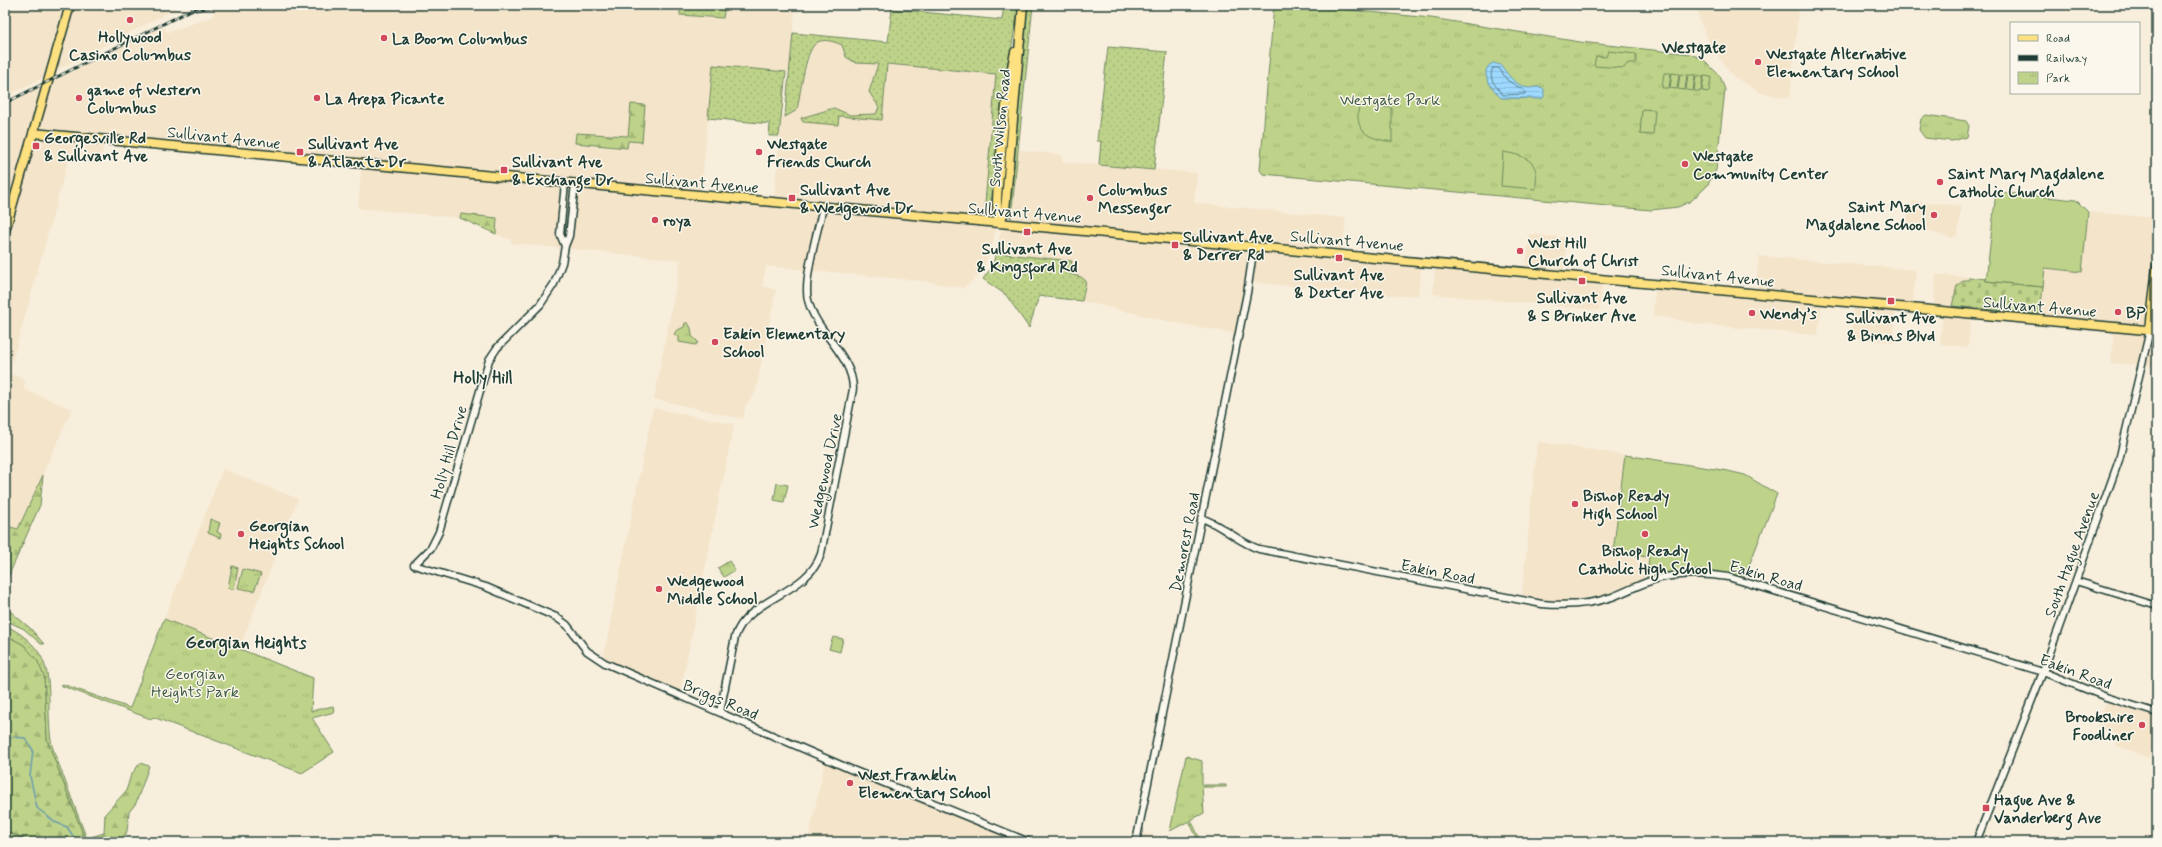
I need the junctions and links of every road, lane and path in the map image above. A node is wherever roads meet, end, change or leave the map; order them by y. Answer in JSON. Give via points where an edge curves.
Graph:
{"nodes":[{"id":1,"x":70,"y":5,"type":"edge"},
{"id":2,"x":1023,"y":5,"type":"edge"},
{"id":3,"x":33,"y":133,"type":"junction"},
{"id":4,"x":565,"y":183,"type":"junction"},
{"id":5,"x":575,"y":184,"type":"junction"},
{"id":6,"x":823,"y":207,"type":"junction"},
{"id":7,"x":999,"y":223,"type":"junction"},
{"id":8,"x":5,"y":231,"type":"edge"},
{"id":9,"x":564,"y":246,"type":"junction"},
{"id":10,"x":1254,"y":246,"type":"junction"},
{"id":11,"x":2157,"y":266,"type":"edge"},
{"id":12,"x":2154,"y":331,"type":"edge"},
{"id":13,"x":1201,"y":518,"type":"junction"},
{"id":14,"x":414,"y":565,"type":"joint"},
{"id":15,"x":2076,"y":581,"type":"junction"},
{"id":16,"x":2157,"y":606,"type":"edge"},
{"id":17,"x":2043,"y":672,"type":"junction"},
{"id":18,"x":720,"y":712,"type":"junction"},
{"id":19,"x":2157,"y":713,"type":"edge"},
{"id":20,"x":1029,"y":842,"type":"edge"},
{"id":21,"x":1136,"y":842,"type":"edge"},
{"id":22,"x":1976,"y":842,"type":"edge"}],
"edges":[{"from":1,"to":3,"type":"main road"},
{"from":2,"to":7,"type":"main road","name":"South Wilson Road","via":[[1005,107],[996,209]]},
{"from":3,"to":4,"type":"main road","name":"Sullivant Avenue"},
{"from":3,"to":8,"type":"main road"},
{"from":4,"to":5,"type":"main road","name":"Sullivant Avenue"},
{"from":4,"to":9,"type":"street","name":"Holly Hill Drive","via":[[560,234]]},
{"from":5,"to":6,"type":"main road","name":"Sullivant Avenue"},
{"from":5,"to":9,"type":"street","name":"Holly Hill Drive","via":[[570,236]]},
{"from":6,"to":7,"type":"main road","name":"Sullivant Avenue"},
{"from":6,"to":18,"type":"street","name":"Wedgewood Drive","via":[[807,284],[808,299],[813,313],[849,369],[853,384],[821,554],[816,565],[804,579],[751,615],[738,630]]},
{"from":7,"to":10,"type":"main road","name":"Sullivant Avenue"},
{"from":9,"to":14,"type":"street","name":"Holly Hill Drive","via":[[560,269],[546,298],[497,348],[489,360],[439,532],[431,548]]},
{"from":10,"to":12,"type":"main road","name":"Sullivant Avenue"},
{"from":10,"to":13,"type":"street","name":"Demorest Road","via":[[1247,293]]},
{"from":11,"to":12,"type":"main road","name":"South Hague Avenue"},
{"from":12,"to":15,"type":"street","name":"South Hague Avenue","via":[[2119,460]]},
{"from":13,"to":17,"type":"street","name":"Eakin Road","via":[[1219,525],[1243,542],[1259,549],[1542,604],[1590,603],[1646,582],[1675,575],[1702,574],[1728,577]]},
{"from":13,"to":21,"type":"street","name":"Demorest Road"},
{"from":14,"to":18,"type":"street","name":"Briggs Road","via":[[486,587],[556,617],[567,625],[587,651],[600,660]]},
{"from":15,"to":16,"type":"street"},
{"from":15,"to":17,"type":"street","name":"South Hague Avenue"},
{"from":17,"to":19,"type":"street","name":"Eakin Road","via":[[2106,697]]},
{"from":17,"to":22,"type":"street","name":"South Hague Avenue"},
{"from":18,"to":20,"type":"street","name":"Briggs Road","via":[[850,769]]}]}
